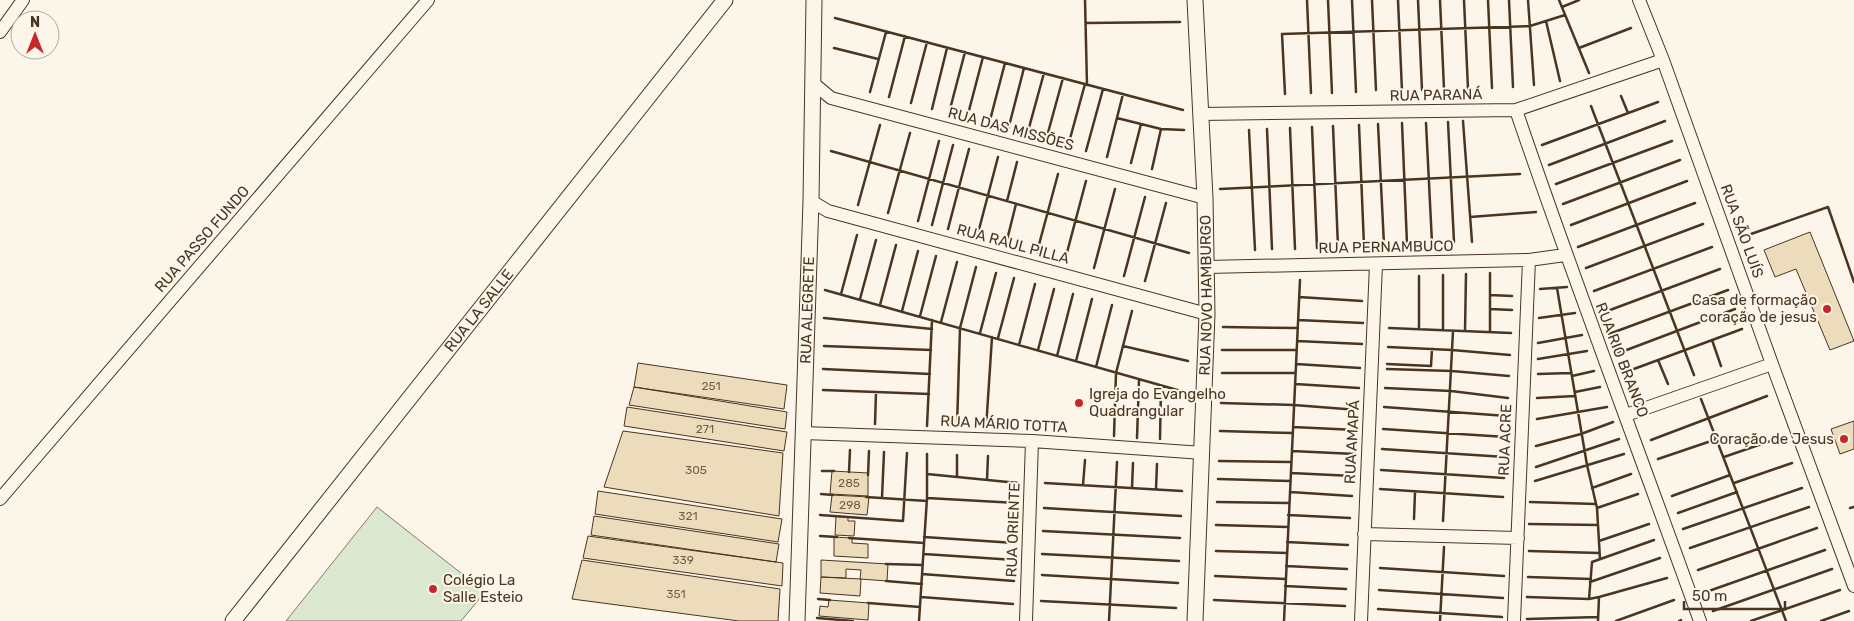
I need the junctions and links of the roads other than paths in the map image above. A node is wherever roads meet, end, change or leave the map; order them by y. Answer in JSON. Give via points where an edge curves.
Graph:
{"nodes":[{"id":1,"x":23,"y":0,"type":"edge"},
{"id":2,"x":428,"y":0,"type":"edge"},
{"id":3,"x":725,"y":0,"type":"edge"},
{"id":4,"x":814,"y":0,"type":"edge"},
{"id":5,"x":1195,"y":0,"type":"edge"},
{"id":6,"x":1639,"y":0,"type":"edge"},
{"id":7,"x":0,"y":32,"type":"edge"},
{"id":8,"x":1664,"y":60,"type":"junction"},
{"id":9,"x":813,"y":83,"type":"junction"},
{"id":10,"x":1516,"y":110,"type":"junction"},
{"id":11,"x":1201,"y":114,"type":"junction"},
{"id":12,"x":1205,"y":198,"type":"junction"},
{"id":13,"x":811,"y":202,"type":"junction"},
{"id":14,"x":1565,"y":255,"type":"junction"},
{"id":15,"x":1529,"y":260,"type":"junction"},
{"id":16,"x":1376,"y":264,"type":"junction"},
{"id":17,"x":1207,"y":267,"type":"junction"},
{"id":18,"x":1207,"y":314,"type":"junction"},
{"id":19,"x":1772,"y":364,"type":"junction"},
{"id":20,"x":1626,"y":415,"type":"junction"},
{"id":21,"x":803,"y":433,"type":"junction"},
{"id":22,"x":1032,"y":441,"type":"junction"},
{"id":23,"x":1203,"y":453,"type":"junction"},
{"id":24,"x":0,"y":499,"type":"edge"},
{"id":25,"x":1364,"y":534,"type":"junction"},
{"id":26,"x":1518,"y":538,"type":"junction"},
{"id":27,"x":1854,"y":586,"type":"edge"},
{"id":28,"x":233,"y":621,"type":"edge"},
{"id":29,"x":797,"y":621,"type":"edge"},
{"id":30,"x":1026,"y":621,"type":"edge"},
{"id":31,"x":1195,"y":621,"type":"edge"},
{"id":32,"x":1361,"y":621,"type":"edge"},
{"id":33,"x":1514,"y":621,"type":"edge"},
{"id":34,"x":1700,"y":621,"type":"edge"}],
"edges":[{"from":1,"to":7,"type":"street"},
{"from":2,"to":24,"type":"street","name":"RUA PASSO FUNDO"},
{"from":3,"to":28,"type":"street","name":"RUA LA SALLE"},
{"from":4,"to":9,"type":"street","name":"RUA ALEGRETE"},
{"from":5,"to":11,"type":"street","name":"RUA NOVO HAMBURGO"},
{"from":6,"to":8,"type":"street","name":"RUA SÃO LUÍS"},
{"from":8,"to":10,"type":"street","name":"RUA PARANÁ"},
{"from":8,"to":19,"type":"street","name":"RUA SÃO LUÍS"},
{"from":9,"to":12,"type":"street","name":"RUA DAS MISSÕES","via":[[831,98]]},
{"from":9,"to":13,"type":"street","name":"RUA ALEGRETE"},
{"from":10,"to":11,"type":"street","name":"RUA PARANÁ"},
{"from":10,"to":14,"type":"street","name":"RUA RIO BRANCO"},
{"from":11,"to":12,"type":"street","name":"RUA NOVO HAMBURGO"},
{"from":12,"to":17,"type":"street","name":"RUA NOVO HAMBURGO"},
{"from":13,"to":18,"type":"street","name":"RUA RAUL PILLA","via":[[828,211]]},
{"from":13,"to":21,"type":"street","name":"RUA ALEGRETE"},
{"from":14,"to":15,"type":"street","name":"RUA PERNAMBUCO"},
{"from":14,"to":20,"type":"street","name":"RUA RIO BRANCO"},
{"from":15,"to":16,"type":"street","name":"RUA PERNAMBUCO"},
{"from":15,"to":26,"type":"street","name":"RUA ACRE"},
{"from":16,"to":17,"type":"street","name":"RUA PERNAMBUCO"},
{"from":16,"to":25,"type":"street","name":"RUA AMAPÁ"},
{"from":17,"to":18,"type":"street","name":"RUA NOVO HAMBURGO"},
{"from":18,"to":23,"type":"street","name":"RUA NOVO HAMBURGO"},
{"from":19,"to":20,"type":"street"},
{"from":19,"to":27,"type":"street","name":"RUA SÃO LUÍS"},
{"from":20,"to":34,"type":"street","name":"RUA RIO BRANCO"},
{"from":21,"to":22,"type":"street","name":"RUA MÁRIO TOTTA"},
{"from":21,"to":29,"type":"street","name":"RUA ALEGRETE"},
{"from":22,"to":23,"type":"street","name":"RUA MÁRIO TOTTA"},
{"from":22,"to":30,"type":"street","name":"RUA ORIENTE"},
{"from":23,"to":31,"type":"street","name":"RUA NOVO HAMBURGO"},
{"from":25,"to":26,"type":"street"},
{"from":25,"to":32,"type":"street","name":"RUA AMAPÁ"},
{"from":26,"to":33,"type":"street","name":"RUA ACRE"}]}
